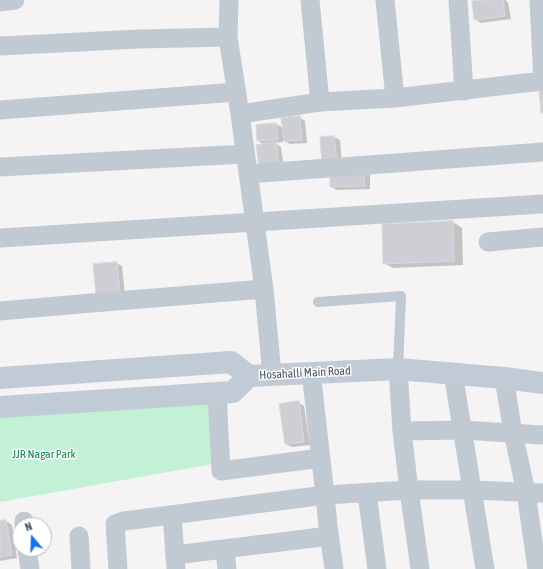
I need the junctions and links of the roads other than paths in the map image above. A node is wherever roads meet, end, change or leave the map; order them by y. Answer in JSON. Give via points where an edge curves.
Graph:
{"nodes":[{"id":1,"x":15,"y":0,"type":"edge"},
{"id":2,"x":229,"y":0,"type":"edge"},
{"id":3,"x":310,"y":0,"type":"edge"},
{"id":4,"x":385,"y":0,"type":"edge"},
{"id":5,"x":458,"y":0,"type":"edge"},
{"id":6,"x":539,"y":0,"type":"edge"},
{"id":7,"x":0,"y":2,"type":"edge"},
{"id":8,"x":228,"y":38,"type":"junction"},
{"id":9,"x":0,"y":46,"type":"edge"},
{"id":10,"x":464,"y":91,"type":"junction"},
{"id":11,"x":236,"y":92,"type":"junction"},
{"id":12,"x":395,"y":98,"type":"junction"},
{"id":13,"x":320,"y":102,"type":"junction"},
{"id":14,"x":0,"y":110,"type":"edge"},
{"id":15,"x":240,"y":114,"type":"junction"},
{"id":16,"x":543,"y":152,"type":"edge"},
{"id":17,"x":245,"y":154,"type":"junction"},
{"id":18,"x":0,"y":167,"type":"edge"},
{"id":19,"x":248,"y":174,"type":"junction"},
{"id":20,"x":543,"y":204,"type":"edge"},
{"id":21,"x":254,"y":221,"type":"junction"},
{"id":22,"x":543,"y":236,"type":"edge"},
{"id":23,"x":0,"y":238,"type":"edge"},
{"id":24,"x":488,"y":242,"type":"dead end"},
{"id":25,"x":264,"y":289,"type":"junction"},
{"id":26,"x":318,"y":302,"type":"dead end"},
{"id":27,"x":0,"y":311,"type":"edge"},
{"id":28,"x":216,"y":363,"type":"junction"},
{"id":29,"x":398,"y":369,"type":"junction"},
{"id":30,"x":311,"y":372,"type":"junction"},
{"id":31,"x":454,"y":373,"type":"junction"},
{"id":32,"x":272,"y":375,"type":"junction"},
{"id":33,"x":249,"y":376,"type":"junction"},
{"id":34,"x":0,"y":378,"type":"edge"},
{"id":35,"x":504,"y":378,"type":"junction"},
{"id":36,"x":543,"y":383,"type":"edge"},
{"id":37,"x":217,"y":393,"type":"junction"},
{"id":38,"x":0,"y":407,"type":"edge"},
{"id":39,"x":462,"y":430,"type":"junction"},
{"id":40,"x":402,"y":431,"type":"junction"},
{"id":41,"x":513,"y":433,"type":"junction"},
{"id":42,"x":543,"y":435,"type":"edge"},
{"id":43,"x":321,"y":458,"type":"junction"},
{"id":44,"x":409,"y":490,"type":"junction"},
{"id":45,"x":473,"y":490,"type":"junction"},
{"id":46,"x":534,"y":492,"type":"edge"},
{"id":47,"x":367,"y":493,"type":"junction"},
{"id":48,"x":325,"y":495,"type":"junction"},
{"id":49,"x":172,"y":515,"type":"junction"},
{"id":50,"x":79,"y":536,"type":"dead end"},
{"id":51,"x":329,"y":536,"type":"junction"},
{"id":52,"x":225,"y":549,"type":"junction"},
{"id":53,"x":28,"y":557,"type":"edge"},
{"id":54,"x":175,"y":562,"type":"edge"},
{"id":55,"x":30,"y":569,"type":"edge"},
{"id":56,"x":81,"y":569,"type":"edge"},
{"id":57,"x":118,"y":569,"type":"edge"},
{"id":58,"x":227,"y":569,"type":"edge"},
{"id":59,"x":334,"y":569,"type":"edge"},
{"id":60,"x":377,"y":569,"type":"edge"},
{"id":61,"x":420,"y":569,"type":"edge"},
{"id":62,"x":485,"y":569,"type":"edge"},
{"id":63,"x":537,"y":569,"type":"edge"}],
"edges":[{"from":1,"to":7,"type":"street"},
{"from":2,"to":8,"type":"street"},
{"from":3,"to":13,"type":"street"},
{"from":4,"to":12,"type":"street"},
{"from":5,"to":10,"type":"street"},
{"from":6,"to":10,"type":"street","via":[[543,81]]},
{"from":8,"to":9,"type":"street","via":[[139,39]]},
{"from":8,"to":11,"type":"street"},
{"from":10,"to":12,"type":"street"},
{"from":11,"to":14,"type":"street"},
{"from":11,"to":15,"type":"street"},
{"from":12,"to":13,"type":"street"},
{"from":13,"to":15,"type":"street"},
{"from":15,"to":17,"type":"street"},
{"from":16,"to":19,"type":"street"},
{"from":17,"to":18,"type":"street"},
{"from":17,"to":19,"type":"street"},
{"from":19,"to":21,"type":"street"},
{"from":20,"to":21,"type":"street"},
{"from":21,"to":23,"type":"street"},
{"from":21,"to":25,"type":"street"},
{"from":22,"to":24,"type":"street"},
{"from":25,"to":27,"type":"street"},
{"from":25,"to":32,"type":"street"},
{"from":26,"to":29,"type":"lane","via":[[401,296]]},
{"from":28,"to":33,"type":"street","name":"Hosahalli Main Road","via":[[231,362]]},
{"from":28,"to":34,"type":"street","name":"Hosahalli Main Road"},
{"from":28,"to":37,"type":"street"},
{"from":29,"to":30,"type":"street","name":"Hosahalli Main Road"},
{"from":29,"to":31,"type":"street","name":"Hosahalli Main Road"},
{"from":29,"to":40,"type":"street"},
{"from":30,"to":32,"type":"street","name":"Hosahalli Main Road"},
{"from":30,"to":43,"type":"street"},
{"from":31,"to":35,"type":"street","name":"Hosahalli Main Road"},
{"from":31,"to":39,"type":"street"},
{"from":32,"to":33,"type":"street","name":"Hosahalli Main Road"},
{"from":33,"to":37,"type":"street","via":[[233,392]]},
{"from":35,"to":36,"type":"street","name":"Hosahalli Main Road"},
{"from":35,"to":41,"type":"street"},
{"from":37,"to":38,"type":"street"},
{"from":37,"to":43,"type":"street","via":[[221,471]]},
{"from":39,"to":40,"type":"street"},
{"from":39,"to":41,"type":"street"},
{"from":39,"to":45,"type":"street"},
{"from":40,"to":44,"type":"street"},
{"from":41,"to":42,"type":"street"},
{"from":41,"to":46,"type":"street"},
{"from":43,"to":48,"type":"street"},
{"from":44,"to":45,"type":"street"},
{"from":44,"to":47,"type":"street"},
{"from":44,"to":61,"type":"street"},
{"from":45,"to":46,"type":"street"},
{"from":45,"to":62,"type":"street"},
{"from":46,"to":63,"type":"street"},
{"from":47,"to":48,"type":"street"},
{"from":47,"to":60,"type":"street"},
{"from":48,"to":49,"type":"street"},
{"from":48,"to":51,"type":"street"},
{"from":49,"to":54,"type":"street"},
{"from":49,"to":57,"type":"street","via":[[115,524]]},
{"from":50,"to":56,"type":"street"},
{"from":51,"to":52,"type":"street"},
{"from":51,"to":59,"type":"street"},
{"from":52,"to":54,"type":"street"},
{"from":52,"to":58,"type":"street"},
{"from":53,"to":55,"type":"street"}]}
